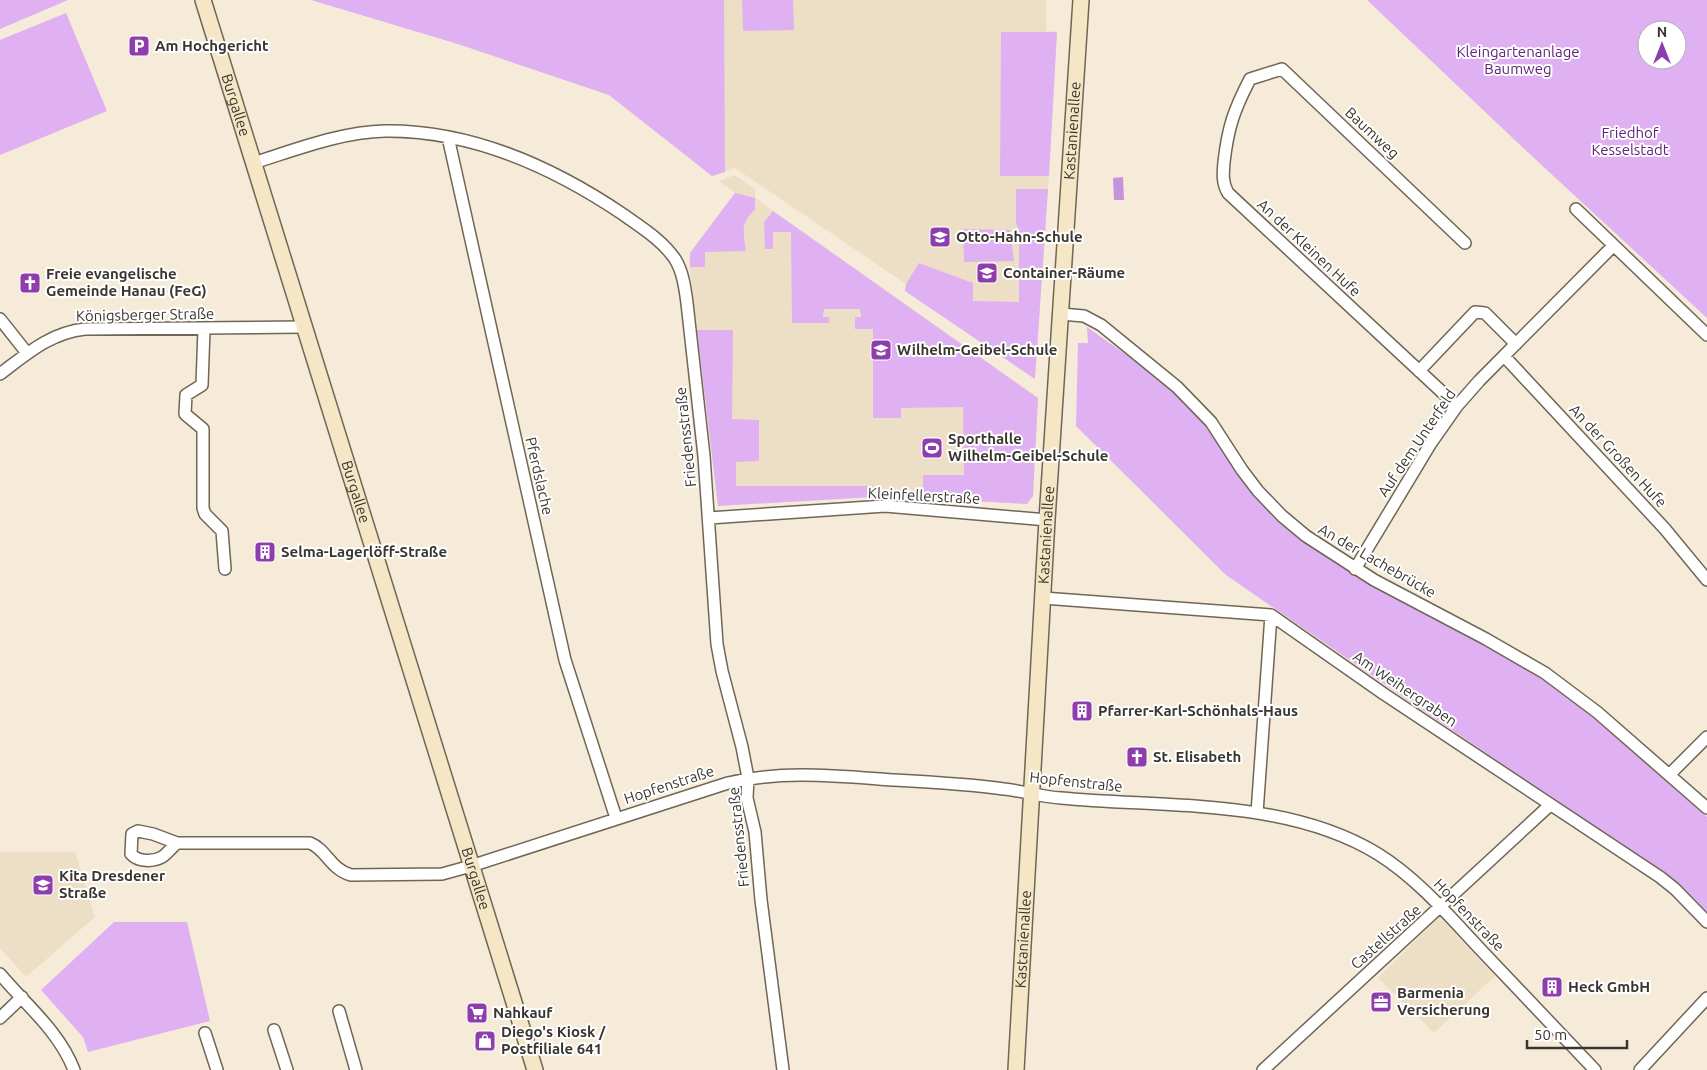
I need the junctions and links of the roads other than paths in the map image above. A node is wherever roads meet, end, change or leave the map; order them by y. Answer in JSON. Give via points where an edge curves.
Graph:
{"nodes":[{"id":1,"x":204,"y":0,"type":"edge"},
{"id":2,"x":1081,"y":0,"type":"edge"},
{"id":3,"x":1250,"y":79,"type":"joint"},
{"id":4,"x":448,"y":137,"type":"junction"},
{"id":5,"x":253,"y":163,"type":"junction"},
{"id":6,"x":1576,"y":209,"type":"dead end"},
{"id":7,"x":1464,"y":242,"type":"dead end"},
{"id":8,"x":1613,"y":246,"type":"junction"},
{"id":9,"x":1061,"y":314,"type":"junction"},
{"id":10,"x":0,"y":319,"type":"edge"},
{"id":11,"x":304,"y":327,"type":"junction"},
{"id":12,"x":204,"y":329,"type":"junction"},
{"id":13,"x":1707,"y":335,"type":"edge"},
{"id":14,"x":1516,"y":344,"type":"junction"},
{"id":15,"x":27,"y":353,"type":"junction"},
{"id":16,"x":1504,"y":356,"type":"junction"},
{"id":17,"x":1419,"y":370,"type":"junction"},
{"id":18,"x":0,"y":374,"type":"edge"},
{"id":19,"x":1457,"y":406,"type":"junction"},
{"id":20,"x":709,"y":518,"type":"junction"},
{"id":21,"x":1047,"y":520,"type":"junction"},
{"id":22,"x":225,"y":569,"type":"dead end"},
{"id":23,"x":1355,"y":569,"type":"junction"},
{"id":24,"x":1707,"y":580,"type":"edge"},
{"id":25,"x":1042,"y":598,"type":"junction"},
{"id":26,"x":1270,"y":615,"type":"junction"},
{"id":27,"x":1707,"y":736,"type":"edge"},
{"id":28,"x":1669,"y":775,"type":"junction"},
{"id":29,"x":748,"y":778,"type":"junction"},
{"id":30,"x":1031,"y":794,"type":"junction"},
{"id":31,"x":1550,"y":805,"type":"junction"},
{"id":32,"x":1707,"y":808,"type":"edge"},
{"id":33,"x":1257,"y":813,"type":"junction"},
{"id":34,"x":616,"y":818,"type":"junction"},
{"id":35,"x":177,"y":843,"type":"dead end"},
{"id":36,"x":471,"y":866,"type":"junction"},
{"id":37,"x":1441,"y":908,"type":"junction"},
{"id":38,"x":1707,"y":922,"type":"edge"},
{"id":39,"x":0,"y":974,"type":"edge"},
{"id":40,"x":22,"y":997,"type":"junction"},
{"id":41,"x":1707,"y":998,"type":"edge"},
{"id":42,"x":339,"y":1012,"type":"dead end"},
{"id":43,"x":0,"y":1018,"type":"edge"},
{"id":44,"x":274,"y":1030,"type":"dead end"},
{"id":45,"x":205,"y":1033,"type":"dead end"},
{"id":46,"x":74,"y":1070,"type":"edge"},
{"id":47,"x":218,"y":1070,"type":"edge"},
{"id":48,"x":287,"y":1070,"type":"edge"},
{"id":49,"x":356,"y":1070,"type":"edge"},
{"id":50,"x":535,"y":1070,"type":"edge"},
{"id":51,"x":783,"y":1070,"type":"edge"},
{"id":52,"x":1016,"y":1070,"type":"edge"},
{"id":53,"x":1263,"y":1070,"type":"edge"},
{"id":54,"x":1595,"y":1070,"type":"edge"},
{"id":55,"x":1640,"y":1070,"type":"edge"}],
"edges":[{"from":1,"to":5,"type":"street","name":"Burgallee"},
{"from":2,"to":9,"type":"street","name":"Kastanienallee"},
{"from":3,"to":7,"type":"street","name":"Baumweg","via":[[1282,69]]},
{"from":3,"to":17,"type":"street","name":"An der Kleinen Hufe","via":[[1230,124],[1223,177],[1226,189]]},
{"from":4,"to":5,"type":"street","name":"Friedensstraße","via":[[404,131],[351,134]]},
{"from":4,"to":20,"type":"street","name":"Friedensstraße","via":[[510,154],[556,173],[645,230],[664,245],[676,261],[687,303]]},
{"from":4,"to":34,"type":"street","name":"Pferdslache","via":[[565,660]]},
{"from":5,"to":11,"type":"street","name":"Burgallee"},
{"from":6,"to":8,"type":"street"},
{"from":8,"to":13,"type":"street"},
{"from":8,"to":14,"type":"street","name":"Auf dem Unterfeld"},
{"from":9,"to":21,"type":"street","name":"Kastanienallee"},
{"from":9,"to":23,"type":"street","name":"An der Lachebrücke","via":[[1084,316],[1101,325],[1177,387],[1211,422],[1249,480],[1270,504],[1306,536]]},
{"from":10,"to":15,"type":"street"},
{"from":11,"to":12,"type":"street","name":"Königsberger Straße"},
{"from":11,"to":36,"type":"street","name":"Burgallee"},
{"from":12,"to":15,"type":"street","name":"Königsberger Straße","via":[[70,331]]},
{"from":12,"to":22,"type":"street","via":[[202,385],[186,395],[185,414],[203,429],[203,508],[222,531]]},
{"from":14,"to":16,"type":"street","name":"Auf dem Unterfeld"},
{"from":14,"to":17,"type":"street","via":[[1485,313],[1475,312]]},
{"from":15,"to":18,"type":"street","name":"Königsberger Straße"},
{"from":16,"to":19,"type":"street","name":"Auf dem Unterfeld"},
{"from":16,"to":24,"type":"street","name":"An der Großen Hufe","via":[[1665,529]]},
{"from":17,"to":19,"type":"street","name":"An der Kleinen Hufe"},
{"from":19,"to":23,"type":"street","name":"Auf dem Unterfeld"},
{"from":20,"to":21,"type":"street","name":"Kleinfellerstraße","via":[[885,506]]},
{"from":20,"to":29,"type":"street","name":"Friedensstraße","via":[[718,656]]},
{"from":21,"to":25,"type":"street","name":"Kastanienallee"},
{"from":23,"to":28,"type":"street","name":"An der Lachebrücke","via":[[1544,674],[1597,712]]},
{"from":25,"to":26,"type":"street","name":"Am Weihergraben"},
{"from":25,"to":30,"type":"street","name":"Kastanienallee"},
{"from":26,"to":31,"type":"street","name":"Am Weihergraben"},
{"from":26,"to":33,"type":"street"},
{"from":27,"to":28,"type":"street"},
{"from":28,"to":32,"type":"street","name":"An der Lachebrücke"},
{"from":29,"to":30,"type":"street","name":"Hopfenstraße","via":[[825,775],[999,788]]},
{"from":29,"to":34,"type":"street","name":"Hopfenstraße"},
{"from":29,"to":51,"type":"street","name":"Friedensstraße","via":[[747,798],[755,832]]},
{"from":30,"to":33,"type":"street","name":"Hopfenstraße"},
{"from":30,"to":52,"type":"street","name":"Kastanienallee"},
{"from":31,"to":37,"type":"street","name":"Castellstraße"},
{"from":31,"to":38,"type":"street","name":"Am Weihergraben","via":[[1660,877]]},
{"from":33,"to":37,"type":"street","name":"Hopfenstraße","via":[[1312,825],[1353,840],[1402,871]]},
{"from":34,"to":36,"type":"street","name":"Hopfenstraße"},
{"from":35,"to":36,"type":"street","name":"Hopfenstraße","via":[[310,843],[341,872],[357,876],[442,874]]},
{"from":36,"to":50,"type":"street","name":"Burgallee"},
{"from":37,"to":53,"type":"street","name":"Castellstraße"},
{"from":37,"to":54,"type":"street","name":"Hopfenstraße"},
{"from":39,"to":40,"type":"street"},
{"from":40,"to":43,"type":"street"},
{"from":40,"to":46,"type":"street","via":[[64,1048]]},
{"from":41,"to":55,"type":"street"},
{"from":42,"to":49,"type":"street"},
{"from":44,"to":48,"type":"street"},
{"from":45,"to":47,"type":"street"}]}
